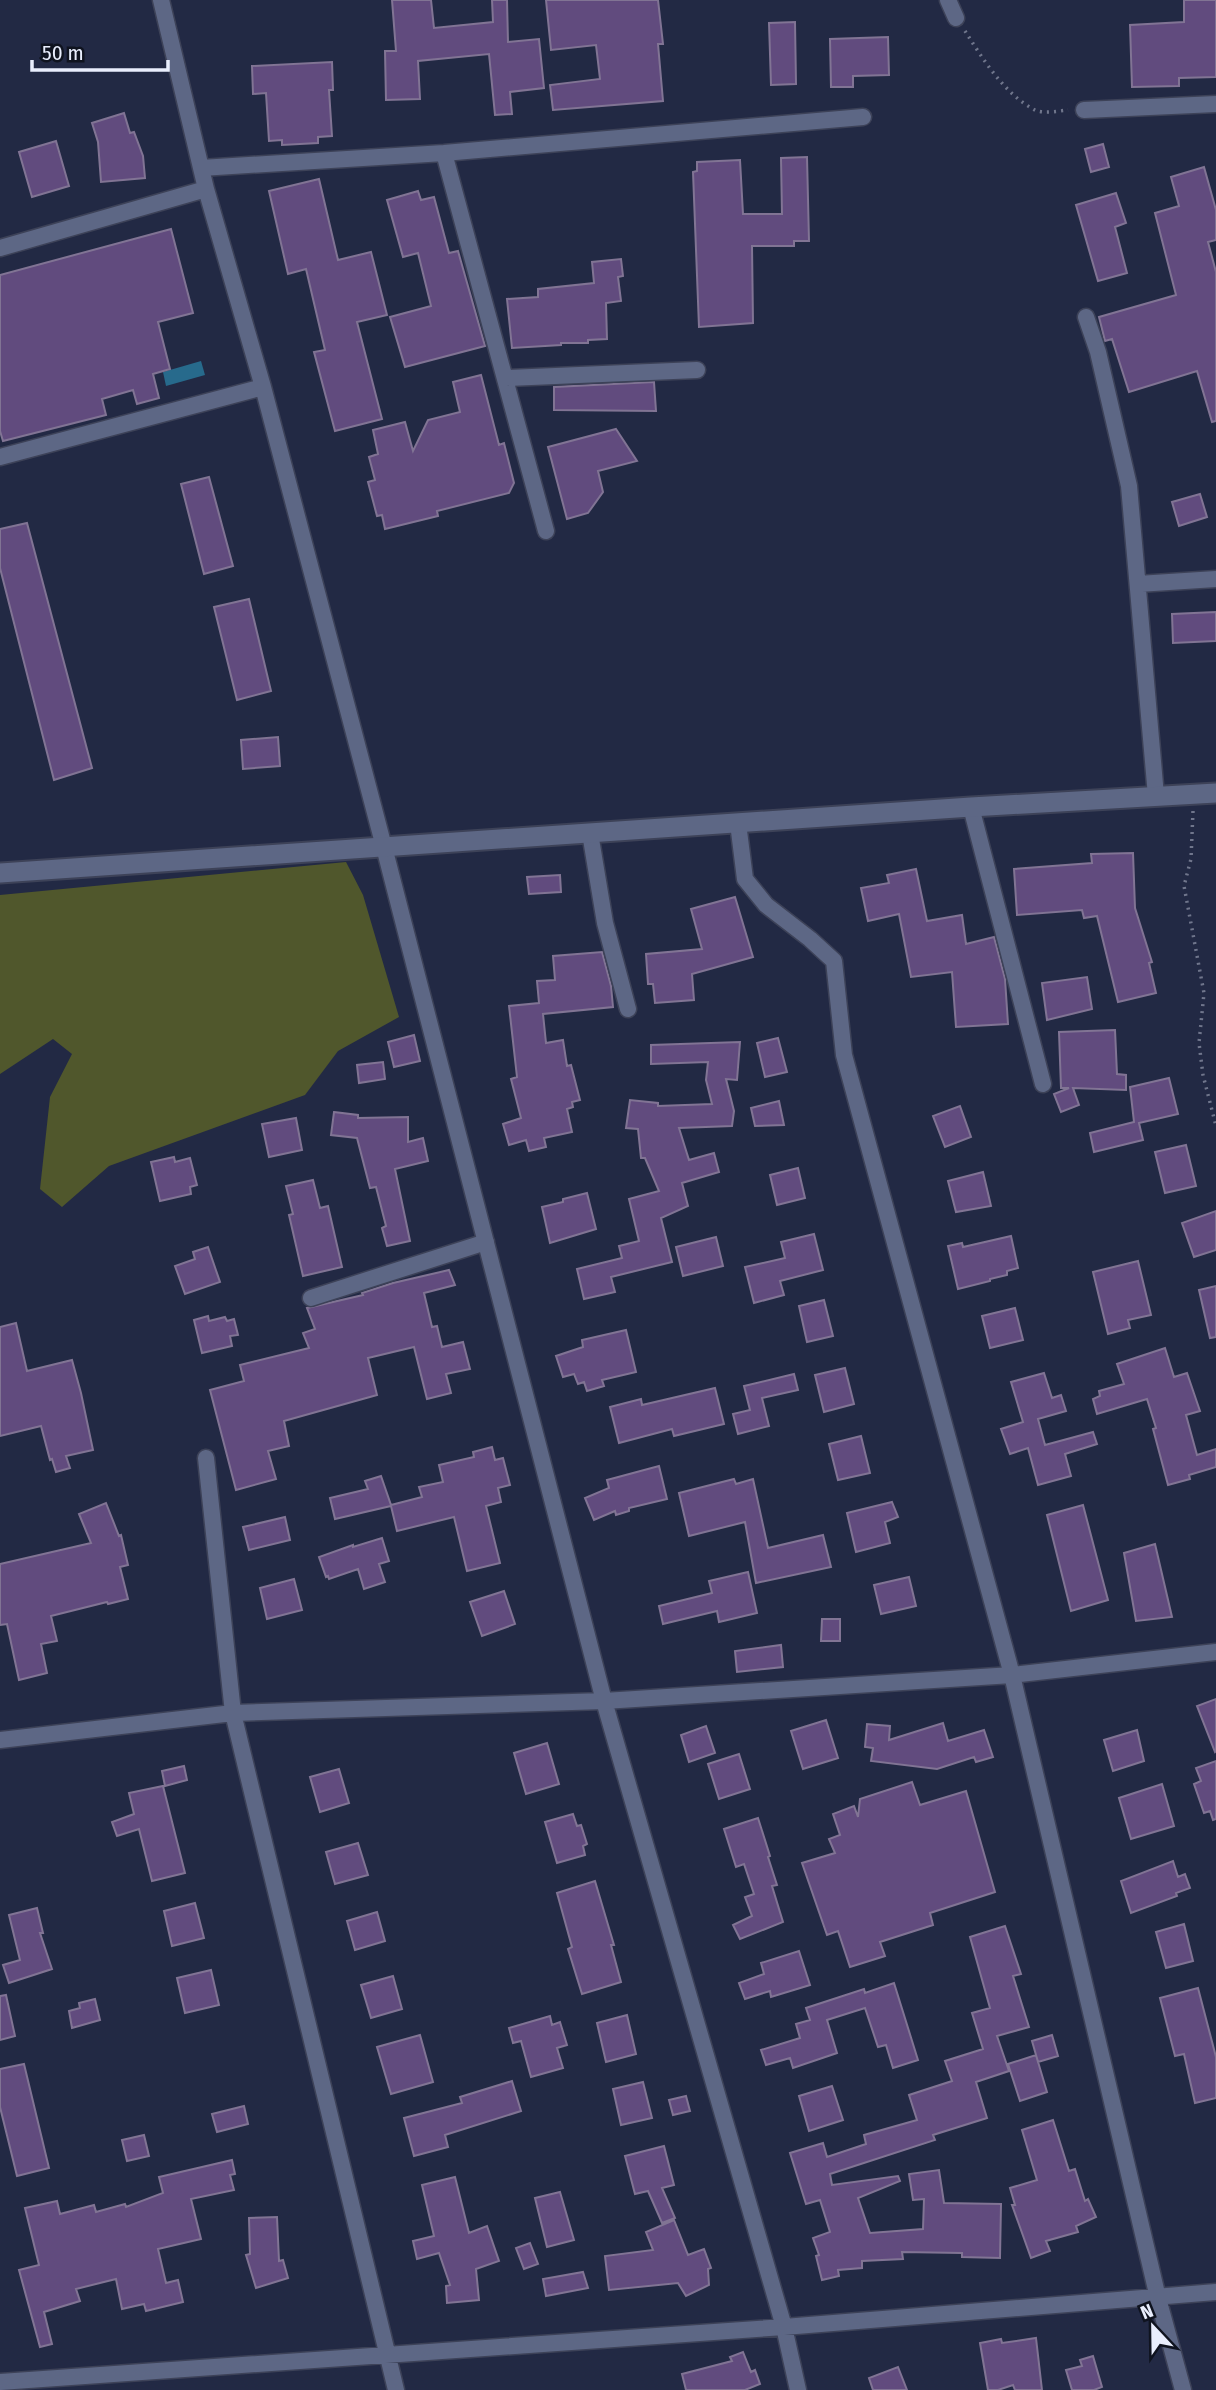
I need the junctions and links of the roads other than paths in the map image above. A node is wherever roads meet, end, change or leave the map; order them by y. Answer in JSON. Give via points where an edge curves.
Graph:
{"nodes":[{"id":1,"x":162,"y":0,"type":"edge"},
{"id":2,"x":948,"y":0,"type":"edge"},
{"id":3,"x":956,"y":18,"type":"road end"},
{"id":4,"x":1216,"y":104,"type":"edge"},
{"id":5,"x":1084,"y":110,"type":"road end"},
{"id":6,"x":863,"y":117,"type":"dead end"},
{"id":7,"x":444,"y":153,"type":"junction"},
{"id":8,"x":201,"y":168,"type":"junction"},
{"id":9,"x":206,"y":189,"type":"junction"},
{"id":10,"x":0,"y":248,"type":"edge"},
{"id":11,"x":1086,"y":317,"type":"dead end"},
{"id":12,"x":697,"y":370,"type":"dead end"},
{"id":13,"x":506,"y":378,"type":"junction"},
{"id":14,"x":263,"y":387,"type":"junction"},
{"id":15,"x":0,"y":457,"type":"edge"},
{"id":16,"x":546,"y":531,"type":"dead end"},
{"id":17,"x":1216,"y":579,"type":"edge"},
{"id":18,"x":1138,"y":584,"type":"junction"},
{"id":19,"x":1216,"y":793,"type":"edge"},
{"id":20,"x":1156,"y":796,"type":"junction"},
{"id":21,"x":971,"y":807,"type":"junction"},
{"id":22,"x":738,"y":823,"type":"junction"},
{"id":23,"x":590,"y":833,"type":"junction"},
{"id":24,"x":384,"y":847,"type":"junction"},
{"id":25,"x":0,"y":873,"type":"edge"},
{"id":26,"x":628,"y":1009,"type":"dead end"},
{"id":27,"x":1043,"y":1084,"type":"dead end"},
{"id":28,"x":486,"y":1242,"type":"junction"},
{"id":29,"x":311,"y":1298,"type":"dead end"},
{"id":30,"x":206,"y":1458,"type":"dead end"},
{"id":31,"x":1216,"y":1652,"type":"edge"},
{"id":32,"x":1012,"y":1675,"type":"junction"},
{"id":33,"x":604,"y":1701,"type":"junction"},
{"id":34,"x":233,"y":1713,"type":"junction"},
{"id":35,"x":0,"y":1740,"type":"edge"},
{"id":36,"x":1216,"y":2292,"type":"edge"},
{"id":37,"x":1158,"y":2298,"type":"junction"},
{"id":38,"x":784,"y":2327,"type":"junction"},
{"id":39,"x":387,"y":2354,"type":"junction"},
{"id":40,"x":0,"y":2382,"type":"edge"},
{"id":41,"x":396,"y":2390,"type":"edge"},
{"id":42,"x":798,"y":2390,"type":"edge"},
{"id":43,"x":1184,"y":2390,"type":"edge"}],
"edges":[{"from":1,"to":8,"type":"street"},
{"from":2,"to":3,"type":"street"},
{"from":4,"to":5,"type":"street"},
{"from":6,"to":7,"type":"street"},
{"from":7,"to":8,"type":"street"},
{"from":7,"to":13,"type":"street"},
{"from":8,"to":9,"type":"street"},
{"from":9,"to":10,"type":"street"},
{"from":9,"to":14,"type":"street"},
{"from":11,"to":18,"type":"street","via":[[1129,486]]},
{"from":12,"to":13,"type":"street"},
{"from":13,"to":16,"type":"street"},
{"from":14,"to":15,"type":"street"},
{"from":14,"to":24,"type":"street"},
{"from":17,"to":18,"type":"street"},
{"from":18,"to":20,"type":"street"},
{"from":19,"to":20,"type":"street"},
{"from":20,"to":21,"type":"street"},
{"from":21,"to":22,"type":"street"},
{"from":21,"to":27,"type":"street"},
{"from":22,"to":23,"type":"street"},
{"from":22,"to":32,"type":"street","via":[[745,879],[766,905],[834,961],[844,1055]]},
{"from":23,"to":24,"type":"street"},
{"from":23,"to":26,"type":"street","via":[[605,923]]},
{"from":24,"to":25,"type":"street"},
{"from":24,"to":28,"type":"street"},
{"from":28,"to":29,"type":"street"},
{"from":28,"to":33,"type":"street"},
{"from":30,"to":34,"type":"street"},
{"from":31,"to":32,"type":"street"},
{"from":32,"to":33,"type":"street"},
{"from":32,"to":37,"type":"street"},
{"from":33,"to":34,"type":"street"},
{"from":33,"to":38,"type":"street"},
{"from":34,"to":35,"type":"street"},
{"from":34,"to":39,"type":"street"},
{"from":36,"to":37,"type":"street"},
{"from":37,"to":38,"type":"street"},
{"from":37,"to":43,"type":"street"},
{"from":38,"to":39,"type":"street"},
{"from":38,"to":42,"type":"street"},
{"from":39,"to":40,"type":"street"},
{"from":39,"to":41,"type":"street"}]}
